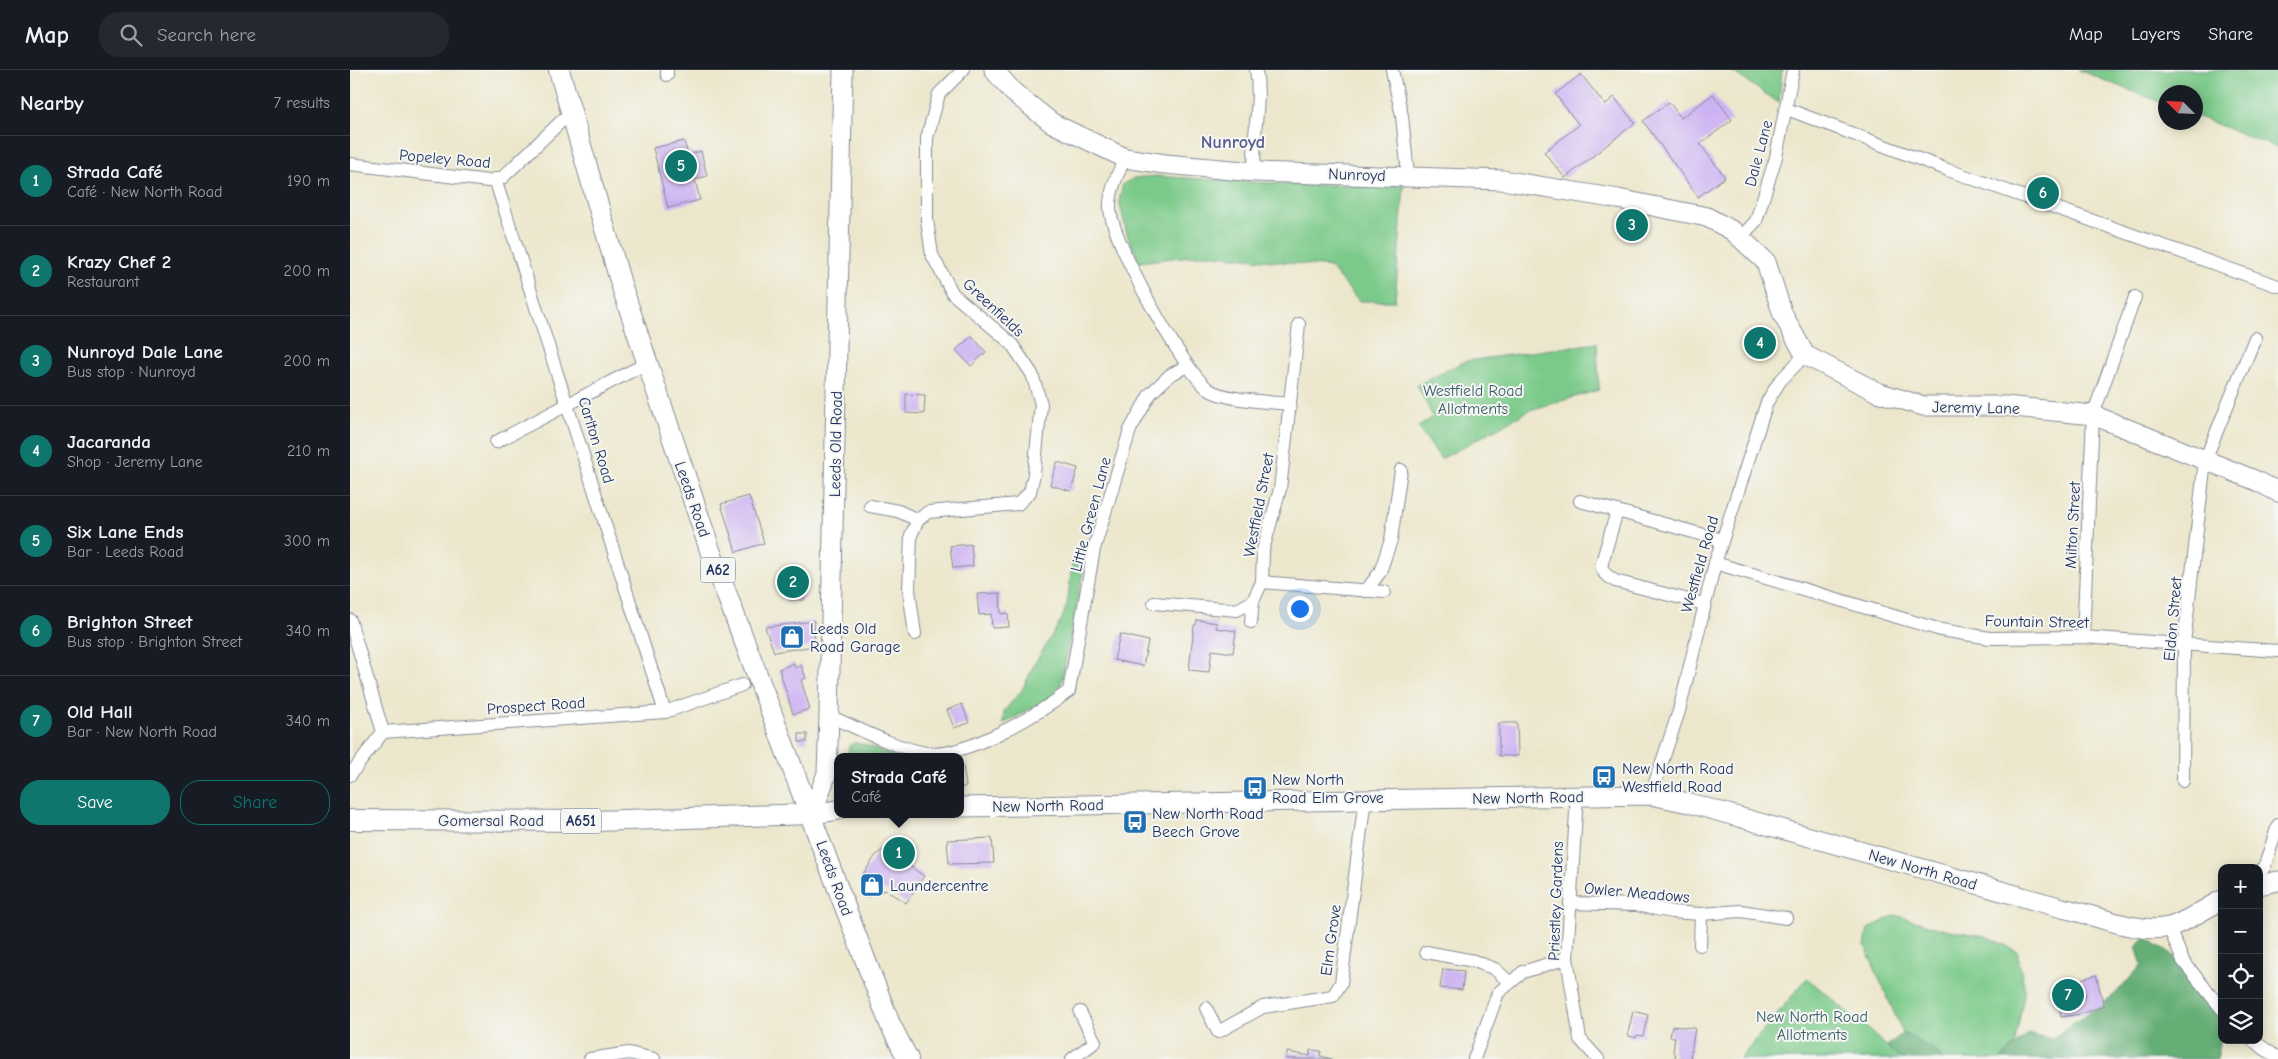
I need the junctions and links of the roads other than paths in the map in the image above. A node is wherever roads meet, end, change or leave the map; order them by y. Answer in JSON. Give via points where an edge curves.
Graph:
{"nodes":[{"id":1,"x":559,"y":70,"type":"edge"},
{"id":2,"x":843,"y":70,"type":"edge"},
{"id":3,"x":963,"y":70,"type":"edge"},
{"id":4,"x":994,"y":70,"type":"edge"},
{"id":5,"x":1256,"y":70,"type":"edge"},
{"id":6,"x":1392,"y":70,"type":"edge"},
{"id":7,"x":1793,"y":70,"type":"edge"},
{"id":8,"x":1786,"y":109,"type":"junction"},
{"id":9,"x":571,"y":112,"type":"junction"},
{"id":10,"x":1125,"y":158,"type":"junction"},
{"id":11,"x":350,"y":164,"type":"edge"},
{"id":12,"x":1255,"y":172,"type":"junction"},
{"id":13,"x":1408,"y":175,"type":"junction"},
{"id":14,"x":495,"y":179,"type":"junction"},
{"id":15,"x":1740,"y":238,"type":"junction"},
{"id":16,"x":2278,"y":286,"type":"edge"},
{"id":17,"x":2135,"y":297,"type":"dead end"},
{"id":18,"x":1299,"y":324,"type":"dead end"},
{"id":19,"x":2255,"y":338,"type":"dead end"},
{"id":20,"x":1805,"y":355,"type":"junction"},
{"id":21,"x":648,"y":363,"type":"junction"},
{"id":22,"x":1187,"y":366,"type":"junction"},
{"id":23,"x":568,"y":404,"type":"junction"},
{"id":24,"x":1290,"y":404,"type":"junction"},
{"id":25,"x":2093,"y":415,"type":"junction"},
{"id":26,"x":496,"y":442,"type":"dead end"},
{"id":27,"x":2205,"y":460,"type":"junction"},
{"id":28,"x":1401,"y":470,"type":"dead end"},
{"id":29,"x":2278,"y":492,"type":"edge"},
{"id":30,"x":1580,"y":501,"type":"dead end"},
{"id":31,"x":870,"y":506,"type":"dead end"},
{"id":32,"x":1617,"y":511,"type":"junction"},
{"id":33,"x":918,"y":520,"type":"junction"},
{"id":34,"x":1722,"y":540,"type":"junction"},
{"id":35,"x":1715,"y":563,"type":"junction"},
{"id":36,"x":1262,"y":582,"type":"junction"},
{"id":37,"x":1366,"y":591,"type":"junction"},
{"id":38,"x":1384,"y":592,"type":"dead end"},
{"id":39,"x":1253,"y":601,"type":"junction"},
{"id":40,"x":1154,"y":603,"type":"dead end"},
{"id":41,"x":1704,"y":604,"type":"junction"},
{"id":42,"x":350,"y":620,"type":"edge"},
{"id":43,"x":1251,"y":622,"type":"dead end"},
{"id":44,"x":914,"y":634,"type":"dead end"},
{"id":45,"x":2083,"y":637,"type":"junction"},
{"id":46,"x":2184,"y":644,"type":"junction"},
{"id":47,"x":2278,"y":651,"type":"edge"},
{"id":48,"x":742,"y":685,"type":"dead end"},
{"id":49,"x":664,"y":712,"type":"junction"},
{"id":50,"x":830,"y":716,"type":"junction"},
{"id":51,"x":383,"y":732,"type":"junction"},
{"id":52,"x":925,"y":753,"type":"edge"},
{"id":53,"x":938,"y":753,"type":"edge"},
{"id":54,"x":350,"y":776,"type":"edge"},
{"id":55,"x":2183,"y":781,"type":"dead end"},
{"id":56,"x":1651,"y":795,"type":"junction"},
{"id":57,"x":1577,"y":796,"type":"junction"},
{"id":58,"x":1365,"y":799,"type":"junction"},
{"id":59,"x":964,"y":807,"type":"edge"},
{"id":60,"x":834,"y":811,"type":"edge"},
{"id":61,"x":812,"y":814,"type":"junction"},
{"id":62,"x":350,"y":820,"type":"edge"},
{"id":63,"x":2278,"y":825,"type":"edge"},
{"id":64,"x":2263,"y":869,"type":"edge"},
{"id":65,"x":2278,"y":881,"type":"edge"},
{"id":66,"x":2263,"y":883,"type":"edge"},
{"id":67,"x":2218,"y":902,"type":"edge"},
{"id":68,"x":1570,"y":903,"type":"junction"},
{"id":69,"x":1700,"y":914,"type":"junction"},
{"id":70,"x":1786,"y":918,"type":"dead end"},
{"id":71,"x":2169,"y":927,"type":"junction"},
{"id":72,"x":1700,"y":946,"type":"dead end"},
{"id":73,"x":1426,"y":952,"type":"dead end"},
{"id":74,"x":1567,"y":958,"type":"junction"},
{"id":75,"x":1510,"y":983,"type":"junction"},
{"id":76,"x":2218,"y":1004,"type":"edge"},
{"id":77,"x":1206,"y":1008,"type":"dead end"},
{"id":78,"x":1080,"y":1012,"type":"dead end"},
{"id":79,"x":2258,"y":1044,"type":"edge"},
{"id":80,"x":2278,"y":1058,"type":"edge"},
{"id":81,"x":590,"y":1059,"type":"edge"},
{"id":82,"x":654,"y":1059,"type":"edge"},
{"id":83,"x":908,"y":1059,"type":"edge"},
{"id":84,"x":1072,"y":1059,"type":"edge"},
{"id":85,"x":1474,"y":1059,"type":"edge"},
{"id":86,"x":1598,"y":1059,"type":"edge"}],
"edges":[{"from":1,"to":9,"type":"main road","name":"Leeds Road","number":"A62"},
{"from":2,"to":50,"type":"street","name":"Leeds Old Road"},
{"from":3,"to":33,"type":"street","name":"Greenfields","via":[[939,94],[927,138],[927,220],[932,255],[953,294],[1011,343],[1032,374],[1041,404],[1034,474],[1030,492],[1018,504],[928,512]]},
{"from":4,"to":10,"type":"street","name":"Nunroyd","via":[[1013,92],[1052,123]]},
{"from":5,"to":12,"type":"street","via":[[1257,124],[1252,152]]},
{"from":6,"to":13,"type":"street","via":[[1402,116]]},
{"from":7,"to":8,"type":"street","name":"Dale Lane"},
{"from":8,"to":15,"type":"street","name":"Dale Lane","via":[[1776,157],[1756,221]]},
{"from":8,"to":16,"type":"street","via":[[1948,170]]},
{"from":9,"to":14,"type":"street","name":"Popeley Road","via":[[502,178]]},
{"from":9,"to":21,"type":"main road","name":"Leeds Road","number":"A62","via":[[621,284]]},
{"from":10,"to":12,"type":"street","name":"Nunroyd"},
{"from":10,"to":22,"type":"street","via":[[1114,183],[1110,209],[1118,241]]},
{"from":11,"to":14,"type":"street","name":"Popeley Road","via":[[488,181]]},
{"from":12,"to":13,"type":"street","name":"Nunroyd"},
{"from":13,"to":15,"type":"street","name":"Nunroyd","via":[[1502,180],[1618,199],[1707,217]]},
{"from":14,"to":23,"type":"street","name":"Carlton Road"},
{"from":15,"to":20,"type":"street","via":[[1766,262],[1783,315]]},
{"from":17,"to":25,"type":"street","name":"Milton Street"},
{"from":18,"to":24,"type":"street","name":"Westfield Street"},
{"from":19,"to":27,"type":"street","name":"Eldon Street"},
{"from":20,"to":25,"type":"street","name":"Jeremy Lane","via":[[1877,392],[1923,406],[2005,406]]},
{"from":20,"to":34,"type":"street","name":"Westfield Road","via":[[1780,381],[1767,402]]},
{"from":21,"to":23,"type":"street"},
{"from":21,"to":61,"type":"main road","name":"Leeds Road","number":"A62","via":[[711,553]]},
{"from":22,"to":24,"type":"street","via":[[1209,390],[1232,398]]},
{"from":22,"to":53,"type":"street","name":"Little Green Lane","via":[[1170,375],[1150,394],[1130,430],[1094,549],[1069,691],[1052,704],[961,751]]},
{"from":23,"to":26,"type":"street"},
{"from":23,"to":49,"type":"street","name":"Carlton Road"},
{"from":24,"to":36,"type":"street","name":"Westfield Street","via":[[1280,489],[1262,550]]},
{"from":25,"to":27,"type":"street","name":"Jeremy Lane"},
{"from":25,"to":45,"type":"street","name":"Milton Street"},
{"from":27,"to":29,"type":"street","name":"Jeremy Lane"},
{"from":27,"to":46,"type":"street","name":"Eldon Street"},
{"from":28,"to":37,"type":"street","via":[[1391,540],[1380,572]]},
{"from":30,"to":32,"type":"street"},
{"from":31,"to":33,"type":"street","via":[[898,511]]},
{"from":32,"to":34,"type":"street"},
{"from":32,"to":41,"type":"street","via":[[1601,566],[1605,574],[1615,581]]},
{"from":33,"to":44,"type":"street","via":[[911,534],[909,590]]},
{"from":34,"to":35,"type":"street","name":"Westfield Road"},
{"from":35,"to":41,"type":"street","name":"Westfield Road"},
{"from":35,"to":45,"type":"street","name":"Fountain Street","via":[[1941,630],[1990,638]]},
{"from":36,"to":37,"type":"street","name":"Westfield Street"},
{"from":36,"to":39,"type":"street","name":"Westfield Street"},
{"from":37,"to":38,"type":"street","name":"Westfield Street"},
{"from":39,"to":40,"type":"street","via":[[1237,610]]},
{"from":39,"to":43,"type":"street","name":"Westfield Street"},
{"from":41,"to":56,"type":"street","name":"Westfield Road","via":[[1679,711]]},
{"from":42,"to":51,"type":"street"},
{"from":45,"to":46,"type":"street","name":"Fountain Street"},
{"from":46,"to":47,"type":"street","name":"Fountain Street"},
{"from":46,"to":55,"type":"street","name":"Eldon Street"},
{"from":48,"to":49,"type":"street","name":"Prospect Road"},
{"from":49,"to":51,"type":"street","name":"Prospect Road"},
{"from":50,"to":52,"type":"street","name":"Little Green Lane"},
{"from":50,"to":61,"type":"street","name":"Leeds Old Road","via":[[827,773]]},
{"from":51,"to":54,"type":"street"},
{"from":56,"to":57,"type":"street","name":"New North Road"},
{"from":56,"to":71,"type":"street","name":"New North Road","via":[[1690,803],[2114,923],[2142,928]]},
{"from":57,"to":58,"type":"street","name":"New North Road"},
{"from":57,"to":68,"type":"street","name":"Priestley Gardens"},
{"from":58,"to":59,"type":"street","name":"New North Road"},
{"from":58,"to":77,"type":"street","name":"Elm Grove","via":[[1341,984],[1333,996],[1263,1006],[1218,1032]]},
{"from":60,"to":61,"type":"street"},
{"from":61,"to":62,"type":"main road","name":"Gomersal Road","number":"A651","via":[[595,821]]},
{"from":61,"to":83,"type":"main road","name":"Leeds Road","number":"A62","via":[[887,1015]]},
{"from":63,"to":64,"type":"street"},
{"from":65,"to":66,"type":"street"},
{"from":67,"to":71,"type":"street","name":"New North Road"},
{"from":68,"to":69,"type":"street","name":"Owler Meadows","via":[[1636,905]]},
{"from":68,"to":74,"type":"street","name":"Priestley Gardens"},
{"from":69,"to":70,"type":"street","name":"Owler Meadows","via":[[1741,911]]},
{"from":69,"to":72,"type":"street","name":"Owler Meadows"},
{"from":71,"to":76,"type":"street","via":[[2183,961]]},
{"from":73,"to":75,"type":"street","via":[[1474,961],[1495,969]]},
{"from":74,"to":75,"type":"street","via":[[1523,972]]},
{"from":74,"to":86,"type":"street","name":"Priestley Gardens","via":[[1580,1039]]},
{"from":75,"to":85,"type":"street","via":[[1498,993]]},
{"from":78,"to":84,"type":"street","via":[[1095,1042]]},
{"from":79,"to":80,"type":"street"},
{"from":81,"to":82,"type":"street","via":[[629,1053]]}]}
